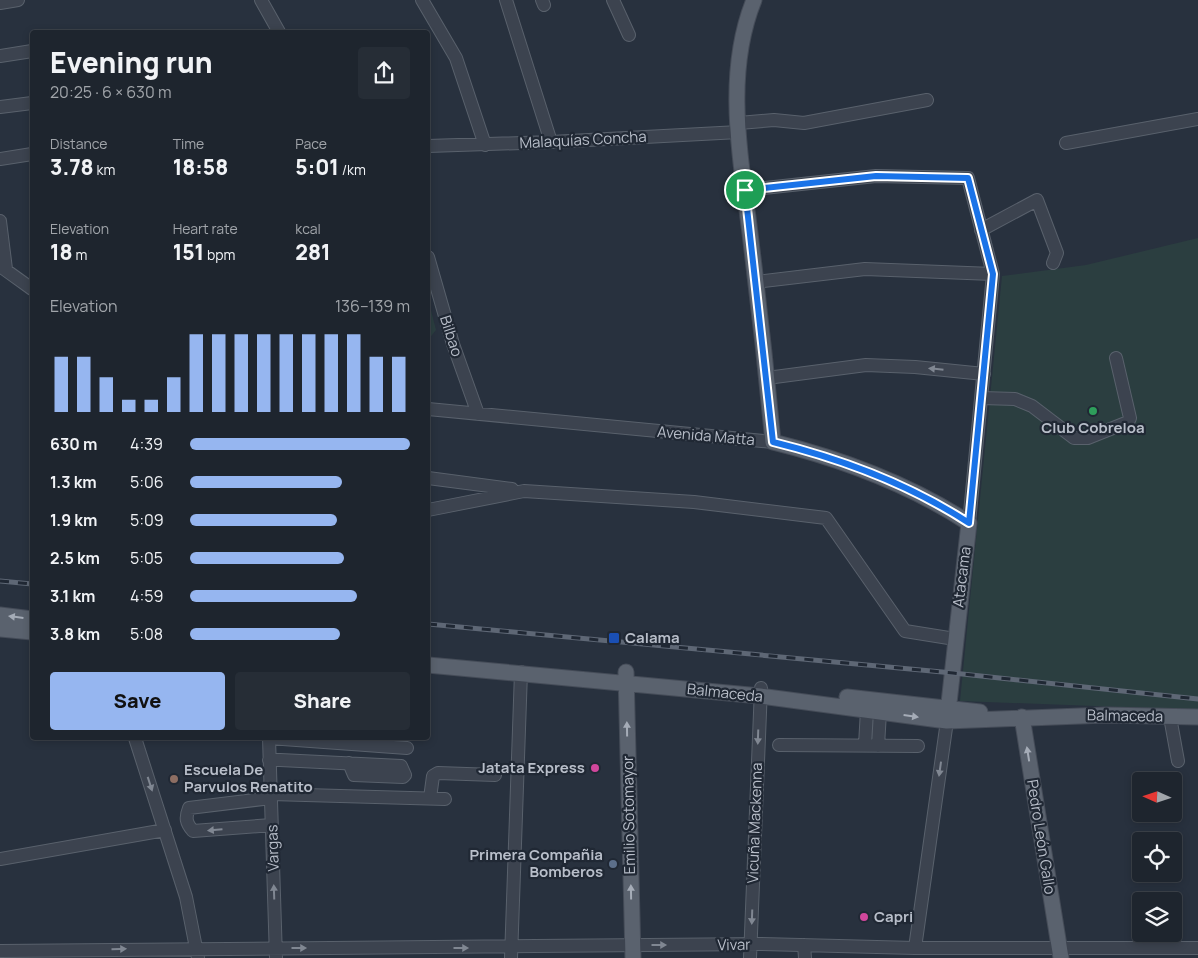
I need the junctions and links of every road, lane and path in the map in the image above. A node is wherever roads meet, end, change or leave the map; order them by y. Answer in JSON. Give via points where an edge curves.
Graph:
{"nodes":[{"id":1,"x":18,"y":0,"type":"edge"},
{"id":2,"x":261,"y":0,"type":"edge"},
{"id":3,"x":422,"y":0,"type":"edge"},
{"id":4,"x":506,"y":0,"type":"edge"},
{"id":5,"x":613,"y":0,"type":"edge"},
{"id":6,"x":754,"y":0,"type":"edge"},
{"id":7,"x":0,"y":3,"type":"edge"},
{"id":8,"x":278,"y":30,"type":"edge"},
{"id":9,"x":629,"y":35,"type":"dead end"},
{"id":10,"x":30,"y":51,"type":"edge"},
{"id":11,"x":0,"y":56,"type":"edge"},
{"id":12,"x":927,"y":100,"type":"dead end"},
{"id":13,"x":30,"y":103,"type":"edge"},
{"id":14,"x":0,"y":107,"type":"edge"},
{"id":15,"x":1198,"y":119,"type":"edge"},
{"id":16,"x":739,"y":127,"type":"junction"},
{"id":17,"x":551,"y":142,"type":"junction"},
{"id":18,"x":1066,"y":143,"type":"dead end"},
{"id":19,"x":430,"y":146,"type":"edge"},
{"id":20,"x":485,"y":146,"type":"junction"},
{"id":21,"x":30,"y":154,"type":"edge"},
{"id":22,"x":0,"y":159,"type":"edge"},
{"id":23,"x":745,"y":190,"type":"junction"},
{"id":24,"x":0,"y":221,"type":"edge"},
{"id":25,"x":981,"y":230,"type":"junction"},
{"id":26,"x":1053,"y":263,"type":"dead end"},
{"id":27,"x":430,"y":264,"type":"edge"},
{"id":28,"x":3,"y":268,"type":"edge"},
{"id":29,"x":993,"y":274,"type":"junction"},
{"id":30,"x":756,"y":282,"type":"junction"},
{"id":31,"x":30,"y":288,"type":"edge"},
{"id":32,"x":1116,"y":358,"type":"dead end"},
{"id":33,"x":984,"y":374,"type":"junction"},
{"id":34,"x":767,"y":378,"type":"junction"},
{"id":35,"x":982,"y":398,"type":"junction"},
{"id":36,"x":430,"y":409,"type":"edge"},
{"id":37,"x":478,"y":414,"type":"junction"},
{"id":38,"x":773,"y":442,"type":"junction"},
{"id":39,"x":430,"y":478,"type":"edge"},
{"id":40,"x":524,"y":491,"type":"junction"},
{"id":41,"x":430,"y":510,"type":"edge"},
{"id":42,"x":969,"y":523,"type":"junction"},
{"id":43,"x":0,"y":615,"type":"edge"},
{"id":44,"x":30,"y":619,"type":"edge"},
{"id":45,"x":0,"y":629,"type":"edge"},
{"id":46,"x":30,"y":632,"type":"edge"},
{"id":47,"x":955,"y":639,"type":"junction"},
{"id":48,"x":430,"y":655,"type":"edge"},
{"id":49,"x":430,"y":665,"type":"edge"},
{"id":50,"x":520,"y":672,"type":"junction"},
{"id":51,"x":626,"y":677,"type":"junction"},
{"id":52,"x":760,"y":692,"type":"junction"},
{"id":53,"x":874,"y":711,"type":"junction"},
{"id":54,"x":947,"y":715,"type":"junction"},
{"id":55,"x":1022,"y":717,"type":"junction"},
{"id":56,"x":1170,"y":717,"type":"junction"},
{"id":57,"x":1198,"y":717,"type":"edge"},
{"id":58,"x":136,"y":740,"type":"edge"},
{"id":59,"x":269,"y":740,"type":"edge"},
{"id":60,"x":297,"y":740,"type":"edge"},
{"id":61,"x":779,"y":745,"type":"dead end"},
{"id":62,"x":872,"y":745,"type":"junction"},
{"id":63,"x":918,"y":746,"type":"dead end"},
{"id":64,"x":407,"y":748,"type":"dead end"},
{"id":65,"x":269,"y":760,"type":"junction"},
{"id":66,"x":1178,"y":761,"type":"dead end"},
{"id":67,"x":349,"y":763,"type":"dead end"},
{"id":68,"x":495,"y":775,"type":"dead end"},
{"id":69,"x":271,"y":796,"type":"junction"},
{"id":70,"x":430,"y":798,"type":"junction"},
{"id":71,"x":445,"y":799,"type":"dead end"},
{"id":72,"x":272,"y":825,"type":"junction"},
{"id":73,"x":165,"y":830,"type":"junction"},
{"id":74,"x":0,"y":859,"type":"edge"},
{"id":75,"x":750,"y":945,"type":"junction"},
{"id":76,"x":915,"y":948,"type":"junction"},
{"id":77,"x":1198,"y":948,"type":"edge"},
{"id":78,"x":6,"y":949,"type":"edge"},
{"id":79,"x":632,"y":952,"type":"edge"},
{"id":80,"x":804,"y":952,"type":"edge"},
{"id":81,"x":198,"y":953,"type":"edge"},
{"id":82,"x":276,"y":953,"type":"edge"},
{"id":83,"x":511,"y":953,"type":"edge"},
{"id":84,"x":876,"y":953,"type":"edge"},
{"id":85,"x":1060,"y":953,"type":"edge"},
{"id":86,"x":52,"y":954,"type":"edge"},
{"id":87,"x":87,"y":954,"type":"edge"},
{"id":88,"x":750,"y":958,"type":"edge"}],
"edges":[{"from":1,"to":7,"type":"street"},
{"from":2,"to":8,"type":"street"},
{"from":3,"to":20,"type":"street","via":[[456,58]]},
{"from":4,"to":17,"type":"street"},
{"from":5,"to":9,"type":"street"},
{"from":6,"to":16,"type":"main road","via":[[737,70]]},
{"from":10,"to":11,"type":"street"},
{"from":12,"to":16,"type":"street","name":"Malaquías Concha","via":[[804,123],[774,120]]},
{"from":13,"to":14,"type":"street"},
{"from":15,"to":18,"type":"street"},
{"from":16,"to":17,"type":"street","name":"Malaquías Concha"},
{"from":16,"to":23,"type":"main road"},
{"from":17,"to":20,"type":"street","name":"Malaquías Concha"},
{"from":19,"to":20,"type":"street","name":"Malaquías Concha"},
{"from":21,"to":22,"type":"street"},
{"from":23,"to":25,"type":"street","name":"Atacama","via":[[876,176],[968,178]]},
{"from":23,"to":30,"type":"main road"},
{"from":24,"to":28,"type":"street"},
{"from":25,"to":26,"type":"street","via":[[1037,200],[1057,253]]},
{"from":25,"to":29,"type":"street","name":"Atacama"},
{"from":27,"to":37,"type":"street","name":"Bilbao"},
{"from":28,"to":31,"type":"street"},
{"from":29,"to":30,"type":"street","via":[[866,269]]},
{"from":29,"to":33,"type":"street","name":"Atacama"},
{"from":30,"to":34,"type":"main road"},
{"from":32,"to":35,"type":"street","via":[[1130,418],[1128,422],[1088,438],[1074,438],[1032,406],[1015,399]]},
{"from":33,"to":34,"type":"street","one_way":true,"via":[[866,365]]},
{"from":33,"to":35,"type":"street","name":"Atacama"},
{"from":34,"to":38,"type":"main road"},
{"from":35,"to":42,"type":"street","name":"Atacama"},
{"from":36,"to":37,"type":"street","name":"Avenida Matta"},
{"from":37,"to":38,"type":"street","name":"Avenida Matta"},
{"from":38,"to":42,"type":"main road","name":"Avenida Matta","via":[[849,464],[919,493]]},
{"from":39,"to":40,"type":"street"},
{"from":40,"to":41,"type":"street"},
{"from":40,"to":47,"type":"street","via":[[694,502],[826,518],[905,631]]},
{"from":42,"to":47,"type":"main road","name":"Atacama"},
{"from":44,"to":43,"type":"main road","one_way":true},
{"from":45,"to":46,"type":"main road"},
{"from":47,"to":54,"type":"main road","name":"Atacama"},
{"from":48,"to":51,"type":"main road","name":"Balmaceda"},
{"from":49,"to":50,"type":"main road","name":"Balmaceda"},
{"from":50,"to":51,"type":"main road","name":"Balmaceda"},
{"from":50,"to":83,"type":"street"},
{"from":51,"to":52,"type":"main road","name":"Balmaceda"},
{"from":79,"to":51,"type":"main road","name":"Emilio Sotomayor","one_way":true},
{"from":52,"to":53,"type":"main road","name":"Balmaceda"},
{"from":52,"to":54,"type":"main road","name":"Balmaceda"},
{"from":52,"to":75,"type":"street","name":"Vicuña Mackenna","one_way":true},
{"from":53,"to":54,"type":"main road","name":"Balmaceda","one_way":true},
{"from":53,"to":62,"type":"street"},
{"from":54,"to":55,"type":"main road","name":"Balmaceda"},
{"from":54,"to":76,"type":"street","name":"Atacama","one_way":true},
{"from":55,"to":56,"type":"main road","name":"Balmaceda"},
{"from":85,"to":55,"type":"main road","name":"Pedro León Gallo","one_way":true},
{"from":56,"to":57,"type":"main road","name":"Balmaceda"},
{"from":56,"to":66,"type":"street"},
{"from":58,"to":73,"type":"street","one_way":true},
{"from":59,"to":65,"type":"street","name":"Vargas"},
{"from":60,"to":64,"type":"street"},
{"from":61,"to":62,"type":"street"},
{"from":62,"to":63,"type":"street"},
{"from":65,"to":67,"type":"street"},
{"from":65,"to":69,"type":"street","name":"Vargas"},
{"from":68,"to":70,"type":"street","via":[[438,773],[433,776]]},
{"from":69,"to":70,"type":"street"},
{"from":69,"to":72,"type":"street","name":"Vargas"},
{"from":72,"to":69,"type":"street","one_way":true,"via":[[192,831],[186,816],[189,808]]},
{"from":70,"to":71,"type":"street"},
{"from":82,"to":72,"type":"street","name":"Vargas","one_way":true},
{"from":73,"to":74,"type":"street"},
{"from":73,"to":81,"type":"street","via":[[186,897]]},
{"from":79,"to":75,"type":"street","name":"Vivar","one_way":true},
{"from":75,"to":80,"type":"street","name":"Vivar"},
{"from":75,"to":88,"type":"street","name":"Vicuña Mackenna"},
{"from":76,"to":84,"type":"street","name":"Vivar"},
{"from":76,"to":85,"type":"street","name":"Vivar"},
{"from":77,"to":85,"type":"street","name":"Vivar"},
{"from":78,"to":86,"type":"street","name":"Vivar"},
{"from":79,"to":83,"type":"street","name":"Vivar"},
{"from":80,"to":84,"type":"street","name":"Vivar"},
{"from":81,"to":82,"type":"street","name":"Vivar"},
{"from":87,"to":81,"type":"street","name":"Vivar","one_way":true},
{"from":82,"to":83,"type":"street","name":"Vivar","one_way":true},
{"from":86,"to":87,"type":"street","name":"Vivar"}]}
